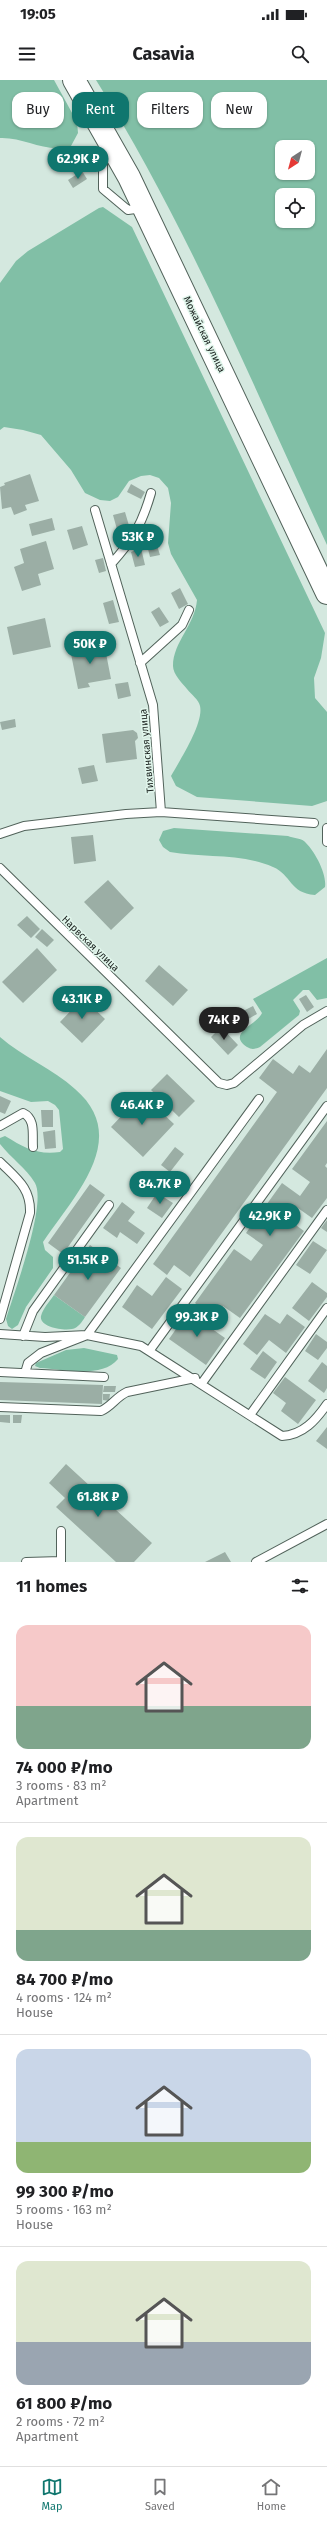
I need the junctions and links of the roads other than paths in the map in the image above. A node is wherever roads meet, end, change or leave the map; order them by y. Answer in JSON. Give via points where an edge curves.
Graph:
{"nodes":[{"id":1,"x":74,"y":80,"type":"edge"},
{"id":2,"x":112,"y":146,"type":"junction"},
{"id":3,"x":144,"y":208,"type":"junction"},
{"id":4,"x":152,"y":493,"type":"dead end"},
{"id":5,"x":95,"y":510,"type":"dead end"},
{"id":6,"x":111,"y":564,"type":"junction"},
{"id":7,"x":327,"y":593,"type":"edge"},
{"id":8,"x":189,"y":610,"type":"dead end"},
{"id":9,"x":140,"y":663,"type":"junction"},
{"id":10,"x":161,"y":812,"type":"junction"},
{"id":11,"x":314,"y":823,"type":"dead end"},
{"id":12,"x":327,"y":828,"type":"edge"},
{"id":13,"x":0,"y":834,"type":"edge"},
{"id":14,"x":327,"y":842,"type":"edge"},
{"id":15,"x":0,"y":868,"type":"edge"},
{"id":16,"x":327,"y":1011,"type":"edge"},
{"id":17,"x":260,"y":1099,"type":"dead end"},
{"id":18,"x":327,"y":1106,"type":"edge"},
{"id":19,"x":0,"y":1126,"type":"edge"},
{"id":20,"x":33,"y":1147,"type":"dead end"},
{"id":21,"x":0,"y":1162,"type":"edge"},
{"id":22,"x":109,"y":1205,"type":"dead end"},
{"id":23,"x":327,"y":1210,"type":"edge"},
{"id":24,"x":327,"y":1308,"type":"edge"},
{"id":25,"x":0,"y":1319,"type":"edge"},
{"id":26,"x":0,"y":1334,"type":"edge"},
{"id":27,"x":88,"y":1335,"type":"junction"},
{"id":28,"x":23,"y":1336,"type":"junction"},
{"id":29,"x":150,"y":1350,"type":"junction"},
{"id":30,"x":0,"y":1372,"type":"edge"},
{"id":31,"x":25,"y":1373,"type":"junction"},
{"id":32,"x":104,"y":1377,"type":"dead end"},
{"id":33,"x":199,"y":1381,"type":"junction"},
{"id":34,"x":327,"y":1404,"type":"edge"},
{"id":35,"x":0,"y":1407,"type":"edge"},
{"id":36,"x":250,"y":1415,"type":"junction"},
{"id":37,"x":327,"y":1524,"type":"edge"},
{"id":38,"x":61,"y":1531,"type":"dead end"},
{"id":39,"x":26,"y":1562,"type":"edge"},
{"id":40,"x":61,"y":1562,"type":"edge"},
{"id":41,"x":256,"y":1562,"type":"edge"}],
"edges":[{"from":1,"to":2,"type":"main road","name":"Можайская улица"},
{"from":2,"to":3,"type":"main road","name":"Можайская улица"},
{"from":2,"to":3,"type":"lane","via":[[103,160],[103,189],[128,210]]},
{"from":3,"to":7,"type":"main road","name":"Можайская улица"},
{"from":4,"to":6,"type":"lane","via":[[144,519],[132,542]]},
{"from":5,"to":6,"type":"lane","name":"Тихвинская улица"},
{"from":6,"to":9,"type":"lane","name":"Тихвинская улица"},
{"from":8,"to":9,"type":"lane","via":[[182,625]]},
{"from":9,"to":10,"type":"lane","name":"Тихвинская улица","via":[[156,728]]},
{"from":10,"to":11,"type":"lane"},
{"from":10,"to":13,"type":"lane","via":[[24,826]]},
{"from":12,"to":14,"type":"lane"},
{"from":15,"to":16,"type":"lane","name":"Нарвская улица","via":[[219,1083],[234,1083],[303,1025]]},
{"from":17,"to":27,"type":"lane"},
{"from":18,"to":29,"type":"lane"},
{"from":19,"to":20,"type":"lane","via":[[23,1113],[29,1116],[32,1121]]},
{"from":21,"to":25,"type":"lane","via":[[26,1188],[30,1213]]},
{"from":22,"to":28,"type":"lane","via":[[33,1311]]},
{"from":23,"to":33,"type":"lane"},
{"from":24,"to":36,"type":"lane"},
{"from":26,"to":28,"type":"lane"},
{"from":27,"to":28,"type":"lane"},
{"from":27,"to":29,"type":"lane"},
{"from":27,"to":31,"type":"lane","via":[[41,1353],[28,1363]]},
{"from":29,"to":33,"type":"lane"},
{"from":30,"to":31,"type":"lane"},
{"from":31,"to":32,"type":"lane"},
{"from":33,"to":35,"type":"lane","via":[[127,1392],[119,1396],[111,1407],[101,1411]]},
{"from":33,"to":36,"type":"lane"},
{"from":34,"to":36,"type":"lane","via":[[315,1421],[302,1430],[285,1436],[279,1435]]},
{"from":37,"to":41,"type":"lane"},
{"from":38,"to":40,"type":"lane"},
{"from":39,"to":40,"type":"lane"}]}
